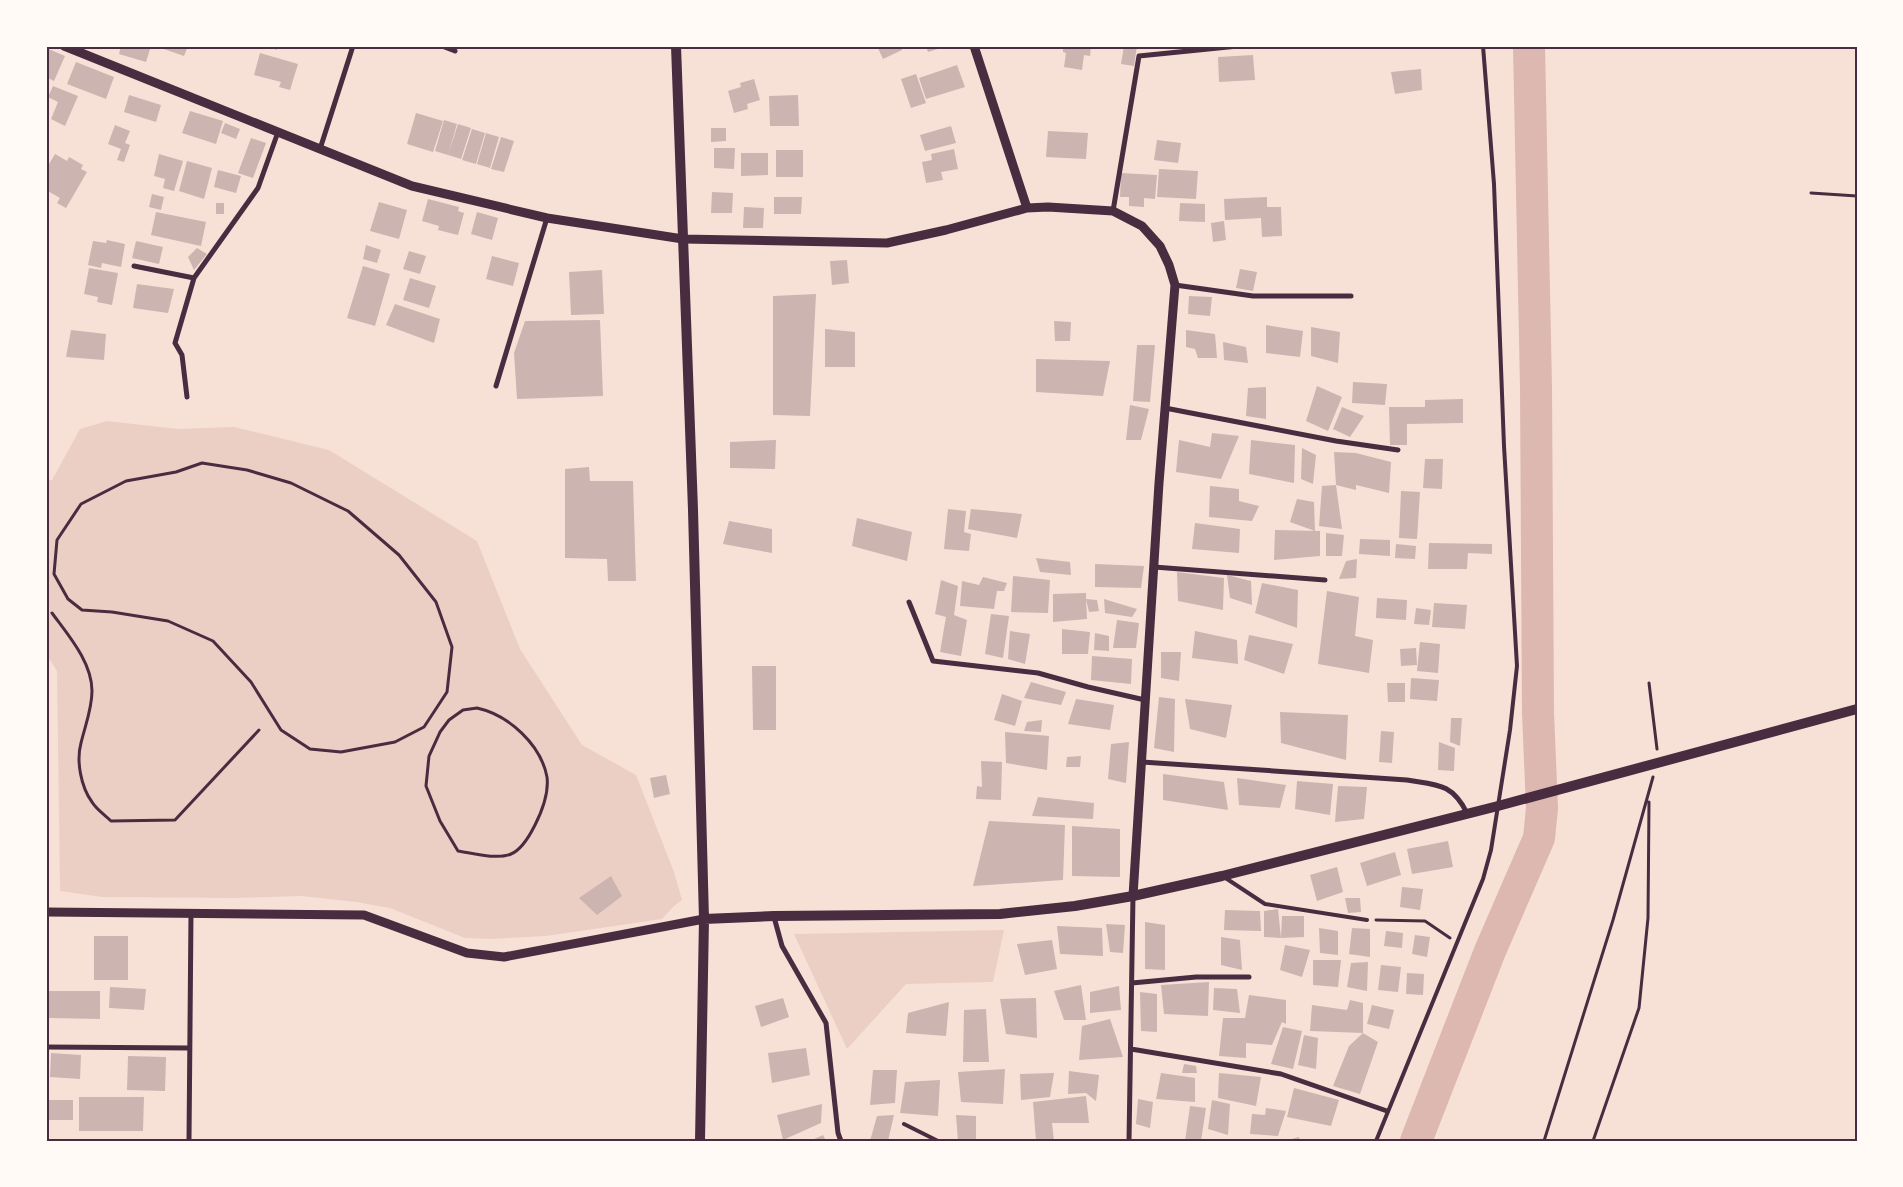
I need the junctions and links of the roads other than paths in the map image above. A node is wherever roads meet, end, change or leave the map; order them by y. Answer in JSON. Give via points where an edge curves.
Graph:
{"nodes":[{"id":1,"x":64,"y":46,"type":"edge"},
{"id":2,"x":353,"y":46,"type":"edge"},
{"id":3,"x":442,"y":46,"type":"edge"},
{"id":4,"x":676,"y":46,"type":"edge"},
{"id":5,"x":974,"y":46,"type":"edge"},
{"id":6,"x":1238,"y":46,"type":"edge"},
{"id":7,"x":1483,"y":46,"type":"edge"},
{"id":8,"x":455,"y":50,"type":"dead end"},
{"id":9,"x":278,"y":132,"type":"junction"},
{"id":10,"x":320,"y":149,"type":"junction"},
{"id":11,"x":1027,"y":208,"type":"junction"},
{"id":12,"x":1113,"y":211,"type":"junction"},
{"id":13,"x":547,"y":218,"type":"junction"},
{"id":14,"x":683,"y":239,"type":"junction"},
{"id":15,"x":134,"y":266,"type":"dead end"},
{"id":16,"x":194,"y":278,"type":"junction"},
{"id":17,"x":1175,"y":285,"type":"junction"},
{"id":18,"x":1351,"y":296,"type":"dead end"},
{"id":19,"x":496,"y":386,"type":"dead end"},
{"id":20,"x":187,"y":397,"type":"dead end"},
{"id":21,"x":1165,"y":408,"type":"junction"},
{"id":22,"x":1398,"y":450,"type":"dead end"},
{"id":23,"x":1154,"y":566,"type":"junction"},
{"id":24,"x":1325,"y":580,"type":"dead end"},
{"id":25,"x":909,"y":602,"type":"dead end"},
{"id":26,"x":1146,"y":700,"type":"junction"},
{"id":27,"x":1857,"y":710,"type":"edge"},
{"id":28,"x":1142,"y":762,"type":"junction"},
{"id":29,"x":1498,"y":806,"type":"junction"},
{"id":30,"x":1467,"y":813,"type":"junction"},
{"id":31,"x":1222,"y":876,"type":"junction"},
{"id":32,"x":1133,"y":896,"type":"junction"},
{"id":33,"x":46,"y":912,"type":"edge"},
{"id":34,"x":191,"y":913,"type":"junction"},
{"id":35,"x":774,"y":916,"type":"junction"},
{"id":36,"x":704,"y":919,"type":"junction"},
{"id":37,"x":1367,"y":920,"type":"road end"},
{"id":38,"x":1249,"y":977,"type":"dead end"},
{"id":39,"x":1132,"y":983,"type":"junction"},
{"id":40,"x":46,"y":1047,"type":"edge"},
{"id":41,"x":189,"y":1048,"type":"junction"},
{"id":42,"x":1131,"y":1049,"type":"junction"},
{"id":43,"x":1387,"y":1111,"type":"junction"},
{"id":44,"x":904,"y":1124,"type":"dead end"},
{"id":45,"x":188,"y":1141,"type":"edge"},
{"id":46,"x":700,"y":1141,"type":"edge"},
{"id":47,"x":841,"y":1141,"type":"edge"},
{"id":48,"x":938,"y":1141,"type":"edge"},
{"id":49,"x":1129,"y":1141,"type":"edge"},
{"id":50,"x":1376,"y":1141,"type":"edge"}],
"edges":[{"from":1,"to":9,"type":"street"},
{"from":2,"to":10,"type":"street"},
{"from":3,"to":8,"type":"street"},
{"from":4,"to":14,"type":"main road"},
{"from":5,"to":11,"type":"street"},
{"from":6,"to":12,"type":"street","via":[[1140,56]]},
{"from":7,"to":29,"type":"lane","via":[[1494,184],[1516,666]]},
{"from":9,"to":10,"type":"street"},
{"from":9,"to":16,"type":"street","via":[[258,188]]},
{"from":10,"to":13,"type":"street","via":[[412,186]]},
{"from":11,"to":12,"type":"street"},
{"from":11,"to":14,"type":"street","via":[[887,243]]},
{"from":12,"to":17,"type":"street","via":[[1142,226],[1160,246]]},
{"from":13,"to":14,"type":"street"},
{"from":13,"to":19,"type":"street"},
{"from":14,"to":36,"type":"main road"},
{"from":15,"to":16,"type":"street"},
{"from":16,"to":20,"type":"street","via":[[175,343],[182,355]]},
{"from":17,"to":18,"type":"street","via":[[1253,296]]},
{"from":17,"to":21,"type":"street"},
{"from":21,"to":22,"type":"street"},
{"from":21,"to":23,"type":"street"},
{"from":23,"to":24,"type":"street"},
{"from":23,"to":26,"type":"street"},
{"from":25,"to":26,"type":"street","via":[[933,661],[1038,673]]},
{"from":26,"to":28,"type":"street"},
{"from":27,"to":29,"type":"main road"},
{"from":28,"to":30,"type":"street","via":[[1406,780],[1451,790]]},
{"from":28,"to":32,"type":"street"},
{"from":29,"to":30,"type":"main road"},
{"from":29,"to":43,"type":"lane","via":[[1483,879]]},
{"from":30,"to":31,"type":"main road"},
{"from":31,"to":32,"type":"main road"},
{"from":31,"to":37,"type":"lane","via":[[1265,904]]},
{"from":32,"to":35,"type":"main road","via":[[1000,914]]},
{"from":32,"to":39,"type":"street"},
{"from":33,"to":34,"type":"street"},
{"from":34,"to":36,"type":"street","via":[[364,915],[467,954],[504,957]]},
{"from":34,"to":41,"type":"street"},
{"from":35,"to":36,"type":"main road"},
{"from":35,"to":47,"type":"street","via":[[782,946],[826,1023]]},
{"from":36,"to":46,"type":"main road"},
{"from":38,"to":39,"type":"street","via":[[1196,977]]},
{"from":39,"to":42,"type":"street"},
{"from":40,"to":41,"type":"street"},
{"from":41,"to":45,"type":"street"},
{"from":42,"to":43,"type":"street","via":[[1281,1074]]},
{"from":42,"to":49,"type":"street"},
{"from":43,"to":50,"type":"lane"},
{"from":44,"to":48,"type":"lane"}]}
